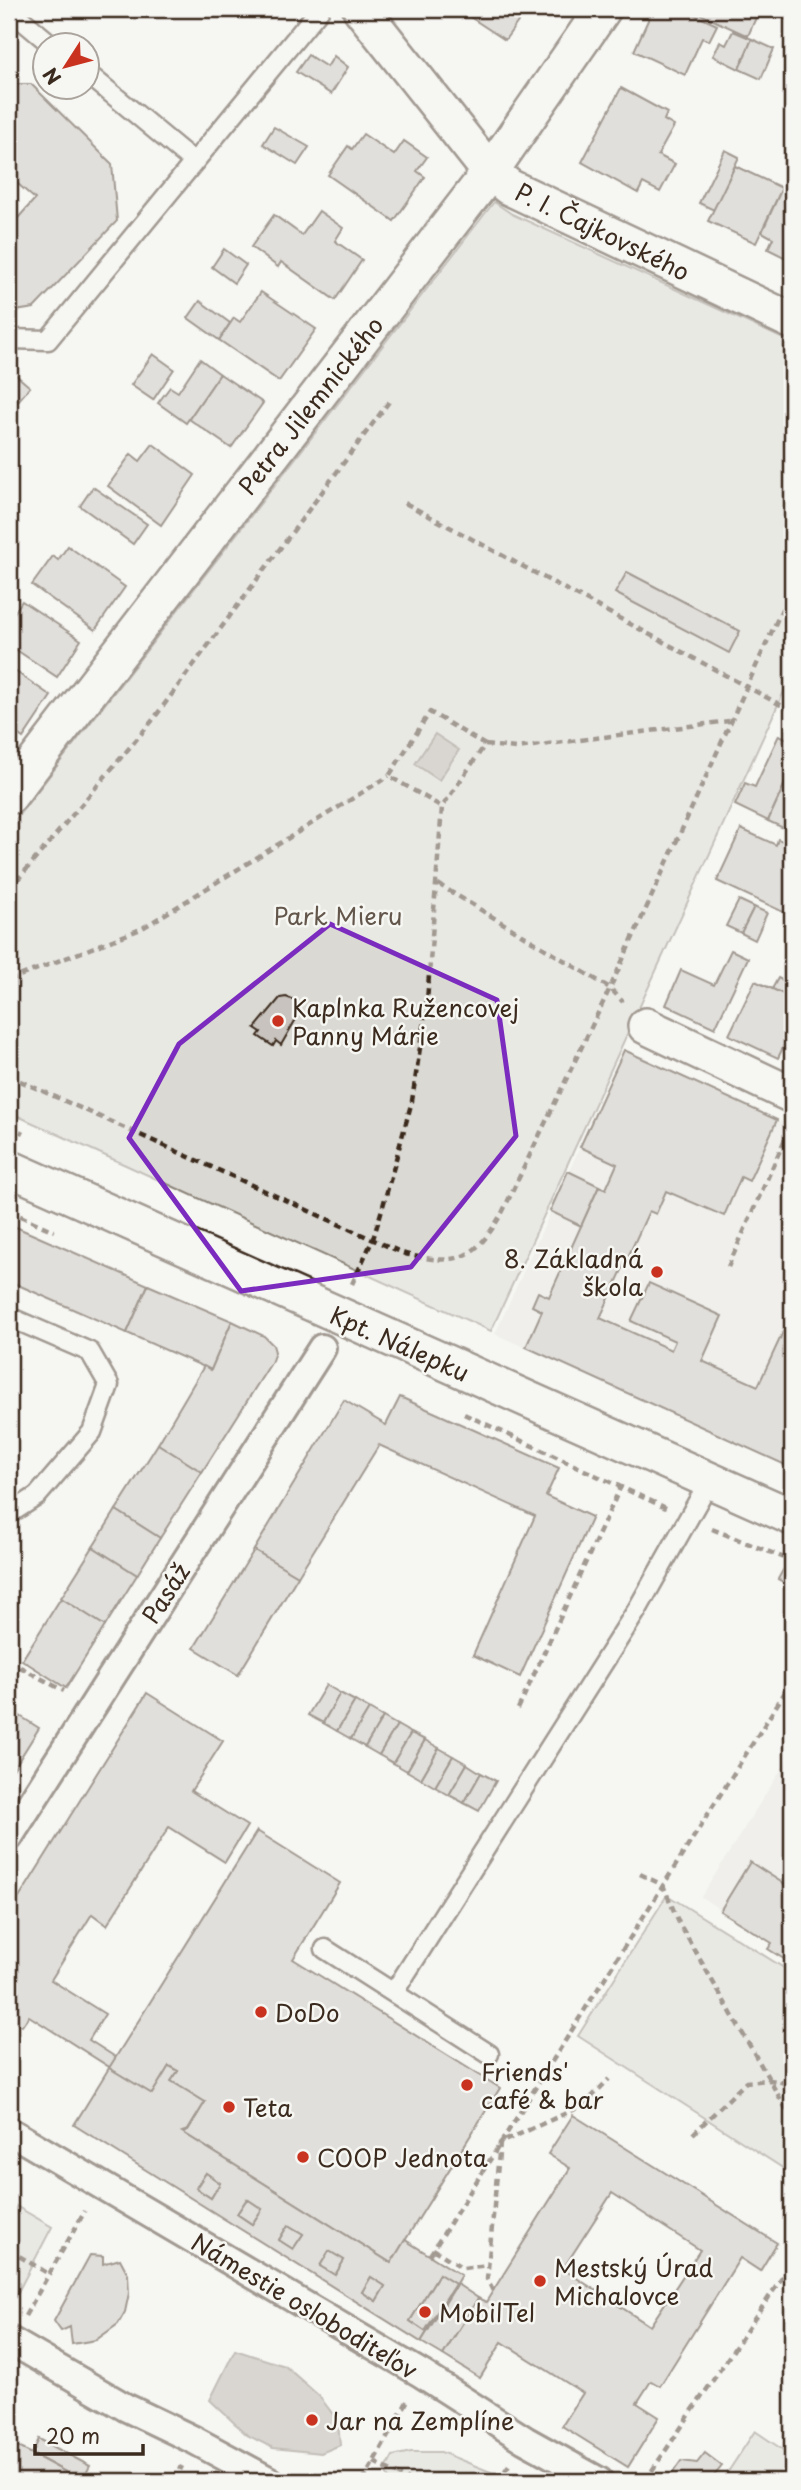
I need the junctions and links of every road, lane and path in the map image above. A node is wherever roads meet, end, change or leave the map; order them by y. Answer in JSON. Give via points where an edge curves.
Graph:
{"nodes":[{"id":1,"x":320,"y":9,"type":"edge"},
{"id":2,"x":361,"y":9,"type":"edge"},
{"id":3,"x":603,"y":9,"type":"edge"},
{"id":4,"x":15,"y":15,"type":"edge"},
{"id":5,"x":36,"y":32,"type":"edge"},
{"id":6,"x":102,"y":86,"type":"edge"},
{"id":7,"x":194,"y":162,"type":"junction"},
{"id":8,"x":490,"y":172,"type":"junction"},
{"id":9,"x":792,"y":321,"type":"edge"},
{"id":10,"x":9,"y":339,"type":"edge"},
{"id":11,"x":391,"y":399,"type":"dead end"},
{"id":12,"x":405,"y":503,"type":"dead end"},
{"id":13,"x":792,"y":587,"type":"edge"},
{"id":14,"x":746,"y":686,"type":"junction"},
{"id":15,"x":792,"y":711,"type":"edge"},
{"id":16,"x":730,"y":721,"type":"junction"},
{"id":17,"x":485,"y":745,"type":"junction"},
{"id":18,"x":389,"y":776,"type":"junction"},
{"id":19,"x":9,"y":796,"type":"edge"},
{"id":20,"x":442,"y":807,"type":"junction"},
{"id":21,"x":438,"y":884,"type":"junction"},
{"id":22,"x":9,"y":890,"type":"edge"},
{"id":23,"x":9,"y":980,"type":"edge"},
{"id":24,"x":610,"y":988,"type":"junction"},
{"id":25,"x":646,"y":1026,"type":"joint"},
{"id":26,"x":9,"y":1076,"type":"edge"},
{"id":27,"x":792,"y":1095,"type":"edge"},
{"id":28,"x":792,"y":1123,"type":"edge"},
{"id":29,"x":9,"y":1168,"type":"edge"},
{"id":30,"x":373,"y":1239,"type":"junction"},
{"id":31,"x":728,"y":1267,"type":"dead end"},
{"id":32,"x":350,"y":1289,"type":"dead end"},
{"id":33,"x":9,"y":1317,"type":"edge"},
{"id":34,"x":322,"y":1348,"type":"dead end"},
{"id":35,"x":459,"y":1411,"type":"dead end"},
{"id":36,"x":710,"y":1480,"type":"junction"},
{"id":37,"x":621,"y":1486,"type":"junction"},
{"id":38,"x":9,"y":1514,"type":"edge"},
{"id":39,"x":792,"y":1517,"type":"edge"},
{"id":40,"x":688,"y":1518,"type":"junction"},
{"id":41,"x":792,"y":1562,"type":"edge"},
{"id":42,"x":9,"y":1661,"type":"edge"},
{"id":43,"x":792,"y":1681,"type":"edge"},
{"id":44,"x":93,"y":1706,"type":"junction"},
{"id":45,"x":518,"y":1709,"type":"dead end"},
{"id":46,"x":9,"y":1837,"type":"edge"},
{"id":47,"x":640,"y":1874,"type":"dead end"},
{"id":48,"x":663,"y":1885,"type":"junction"},
{"id":49,"x":325,"y":1949,"type":"dead end"},
{"id":50,"x":394,"y":1992,"type":"junction"},
{"id":51,"x":489,"y":2054,"type":"dead end"},
{"id":52,"x":609,"y":2079,"type":"dead end"},
{"id":53,"x":770,"y":2080,"type":"junction"},
{"id":54,"x":792,"y":2084,"type":"edge"},
{"id":55,"x":792,"y":2119,"type":"edge"},
{"id":56,"x":9,"y":2130,"type":"edge"},
{"id":57,"x":693,"y":2134,"type":"dead end"},
{"id":58,"x":500,"y":2143,"type":"junction"},
{"id":59,"x":100,"y":2184,"type":"junction"},
{"id":60,"x":433,"y":2249,"type":"junction"},
{"id":61,"x":9,"y":2250,"type":"edge"},
{"id":62,"x":430,"y":2255,"type":"dead end"},
{"id":63,"x":792,"y":2263,"type":"edge"},
{"id":64,"x":488,"y":2264,"type":"junction"},
{"id":65,"x":49,"y":2274,"type":"junction"},
{"id":66,"x":493,"y":2291,"type":"dead end"},
{"id":67,"x":10,"y":2340,"type":"edge"},
{"id":68,"x":422,"y":2374,"type":"junction"},
{"id":69,"x":374,"y":2462,"type":"junction"},
{"id":70,"x":270,"y":2481,"type":"edge"},
{"id":71,"x":363,"y":2481,"type":"edge"},
{"id":72,"x":411,"y":2481,"type":"edge"},
{"id":73,"x":599,"y":2481,"type":"edge"},
{"id":74,"x":645,"y":2481,"type":"edge"}],
"edges":[{"from":1,"to":7,"type":"lane"},
{"from":2,"to":8,"type":"street","name":"P. I. Čajkovského"},
{"from":3,"to":8,"type":"street","name":"Petra Jilemnického"},
{"from":4,"to":5,"type":"lane"},
{"from":6,"to":7,"type":"lane"},
{"from":7,"to":10,"type":"lane","via":[[48,340]]},
{"from":8,"to":9,"type":"street","name":"P. I. Čajkovského","via":[[509,187]]},
{"from":8,"to":19,"type":"street","name":"Petra Jilemnického"},
{"from":11,"to":22,"type":"path","via":[[152,721]]},
{"from":12,"to":14,"type":"path"},
{"from":13,"to":14,"type":"path"},
{"from":14,"to":15,"type":"path"},
{"from":14,"to":16,"type":"path"},
{"from":16,"to":17,"type":"path","via":[[517,748]]},
{"from":16,"to":24,"type":"path"},
{"from":17,"to":18,"type":"path","via":[[430,712]]},
{"from":17,"to":20,"type":"path"},
{"from":18,"to":20,"type":"path"},
{"from":18,"to":23,"type":"path","via":[[141,929]]},
{"from":20,"to":21,"type":"path"},
{"from":21,"to":24,"type":"path"},
{"from":21,"to":30,"type":"path","via":[[412,1101]]},
{"from":24,"to":25,"type":"path"},
{"from":24,"to":30,"type":"path","via":[[487,1238],[471,1253],[436,1261],[405,1254]]},
{"from":25,"to":27,"type":"street"},
{"from":26,"to":30,"type":"path"},
{"from":28,"to":31,"type":"path"},
{"from":29,"to":36,"type":"street","name":"Kpt. Nálepku"},
{"from":30,"to":32,"type":"path"},
{"from":33,"to":38,"type":"lane","via":[[90,1352],[109,1385],[92,1432],[37,1496]]},
{"from":34,"to":44,"type":"street","name":"Pasáž"},
{"from":35,"to":37,"type":"path"},
{"from":36,"to":39,"type":"street","name":"Kpt. Nálepku"},
{"from":36,"to":40,"type":"lane"},
{"from":37,"to":40,"type":"path"},
{"from":37,"to":45,"type":"path"},
{"from":40,"to":41,"type":"path"},
{"from":40,"to":50,"type":"lane","via":[[637,1610]]},
{"from":42,"to":44,"type":"path"},
{"from":43,"to":48,"type":"path"},
{"from":44,"to":46,"type":"street","name":"Pasáž"},
{"from":47,"to":48,"type":"path"},
{"from":48,"to":53,"type":"path","via":[[679,1923]]},
{"from":48,"to":58,"type":"path"},
{"from":49,"to":50,"type":"lane"},
{"from":50,"to":51,"type":"lane"},
{"from":52,"to":58,"type":"path","via":[[584,2105]]},
{"from":53,"to":54,"type":"path"},
{"from":53,"to":55,"type":"path"},
{"from":53,"to":57,"type":"path","via":[[746,2082]]},
{"from":56,"to":59,"type":"street","name":"Námestie osloboditeľov"},
{"from":58,"to":60,"type":"path"},
{"from":58,"to":64,"type":"path"},
{"from":59,"to":65,"type":"path"},
{"from":59,"to":68,"type":"street","name":"Námestie osloboditeľov"},
{"from":60,"to":62,"type":"path"},
{"from":60,"to":64,"type":"path","via":[[463,2268]]},
{"from":61,"to":65,"type":"path"},
{"from":63,"to":74,"type":"path"},
{"from":64,"to":66,"type":"path","via":[[486,2278]]},
{"from":65,"to":67,"type":"path"},
{"from":67,"to":70,"type":"street","via":[[125,2407]]},
{"from":68,"to":69,"type":"path"},
{"from":68,"to":73,"type":"street","name":"Námestie osloboditeľov"},
{"from":69,"to":71,"type":"path"},
{"from":69,"to":72,"type":"path"}]}
